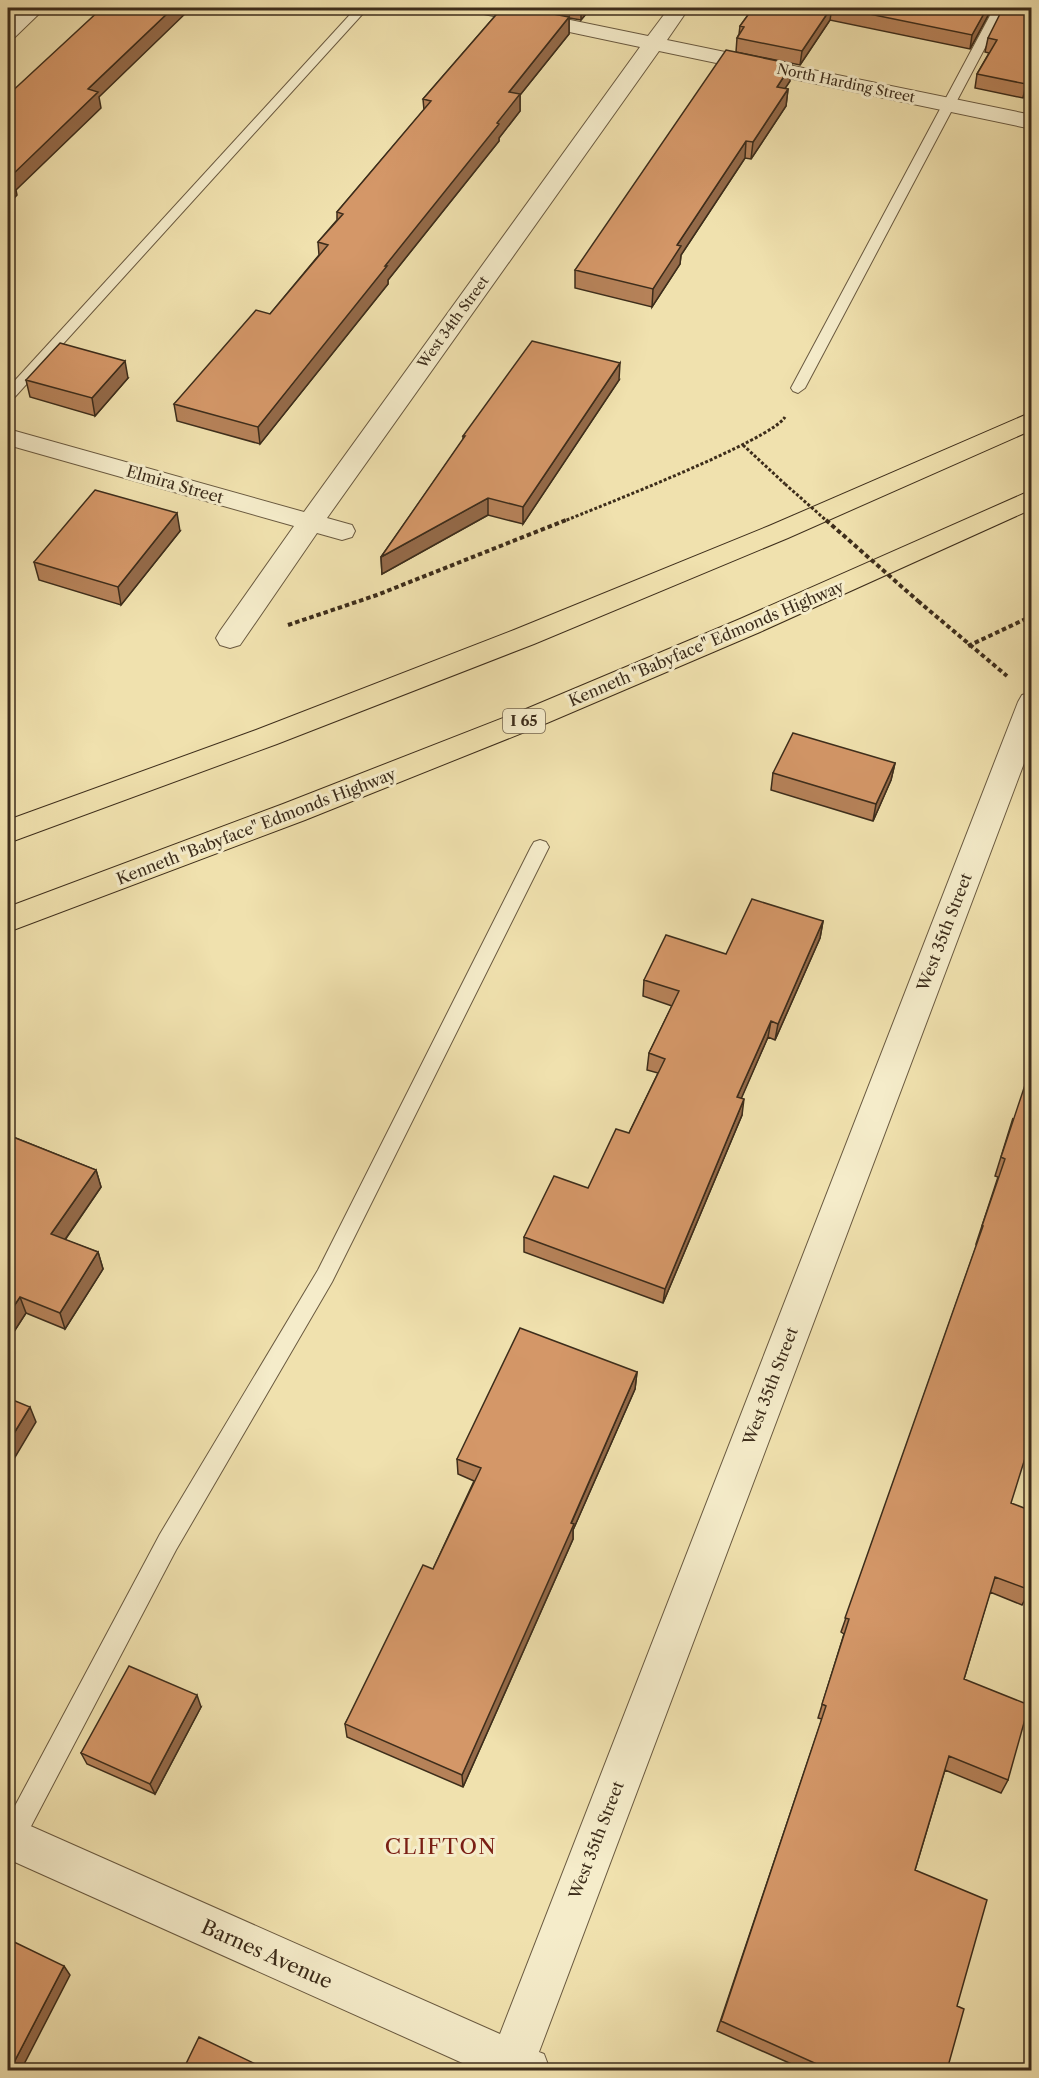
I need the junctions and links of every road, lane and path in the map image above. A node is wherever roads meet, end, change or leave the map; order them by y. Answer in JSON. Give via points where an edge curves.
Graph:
{"nodes":[{"id":1,"x":35,"y":8,"type":"edge"},
{"id":2,"x":362,"y":8,"type":"edge"},
{"id":3,"x":484,"y":8,"type":"edge"},
{"id":4,"x":679,"y":8,"type":"edge"},
{"id":5,"x":1000,"y":8,"type":"edge"},
{"id":6,"x":8,"y":33,"type":"edge"},
{"id":7,"x":654,"y":43,"type":"junction"},
{"id":8,"x":948,"y":105,"type":"junction"},
{"id":9,"x":1032,"y":122,"type":"edge"},
{"id":10,"x":798,"y":388,"type":"joint"},
{"id":11,"x":8,"y":396,"type":"edge"},
{"id":12,"x":1032,"y":420,"type":"edge"},
{"id":13,"x":8,"y":437,"type":"edge"},
{"id":14,"x":743,"y":446,"type":"junction"},
{"id":15,"x":1032,"y":498,"type":"edge"},
{"id":16,"x":310,"y":522,"type":"junction"},
{"id":17,"x":342,"y":531,"type":"dead end"},
{"id":18,"x":1032,"y":616,"type":"edge"},
{"id":19,"x":283,"y":626,"type":"dead end"},
{"id":20,"x":230,"y":638,"type":"dead end"},
{"id":21,"x":1030,"y":714,"type":"edge"},
{"id":22,"x":8,"y":832,"type":"edge"},
{"id":23,"x":540,"y":847,"type":"dead end"},
{"id":24,"x":8,"y":920,"type":"edge"},
{"id":25,"x":8,"y":1840,"type":"edge"},
{"id":26,"x":516,"y":2068,"type":"edge"}],
"edges":[{"from":1,"to":6,"type":"street"},
{"from":2,"to":11,"type":"lane"},
{"from":3,"to":7,"type":"street","name":"North Harding Street"},
{"from":4,"to":7,"type":"street","name":"West 34th Street"},
{"from":5,"to":8,"type":"lane"},
{"from":7,"to":8,"type":"street","name":"North Harding Street"},
{"from":7,"to":16,"type":"street","name":"West 34th Street"},
{"from":8,"to":9,"type":"street","name":"North Harding Street"},
{"from":8,"to":10,"type":"lane"},
{"from":10,"to":14,"type":"path","via":[[782,424]]},
{"from":12,"to":22,"type":"highway","via":[[721,558],[501,648],[232,752]]},
{"from":13,"to":16,"type":"street","name":"Elmira Street"},
{"from":14,"to":18,"type":"path","bridge":true,"via":[[968,646]]},
{"from":14,"to":19,"type":"path","via":[[503,547]]},
{"from":15,"to":24,"type":"highway","name":"Kenneth \"Babyface\" Edmonds Highway","number":"I 65","via":[[773,616],[574,700],[329,799]]},
{"from":16,"to":17,"type":"street","name":"Elmira Street"},
{"from":16,"to":20,"type":"street","name":"West 34th Street"},
{"from":21,"to":26,"type":"street","name":"West 35th Street"},
{"from":23,"to":25,"type":"lane","via":[[325,1276],[168,1542]]},
{"from":25,"to":26,"type":"street","name":"Barnes Avenue"}]}
